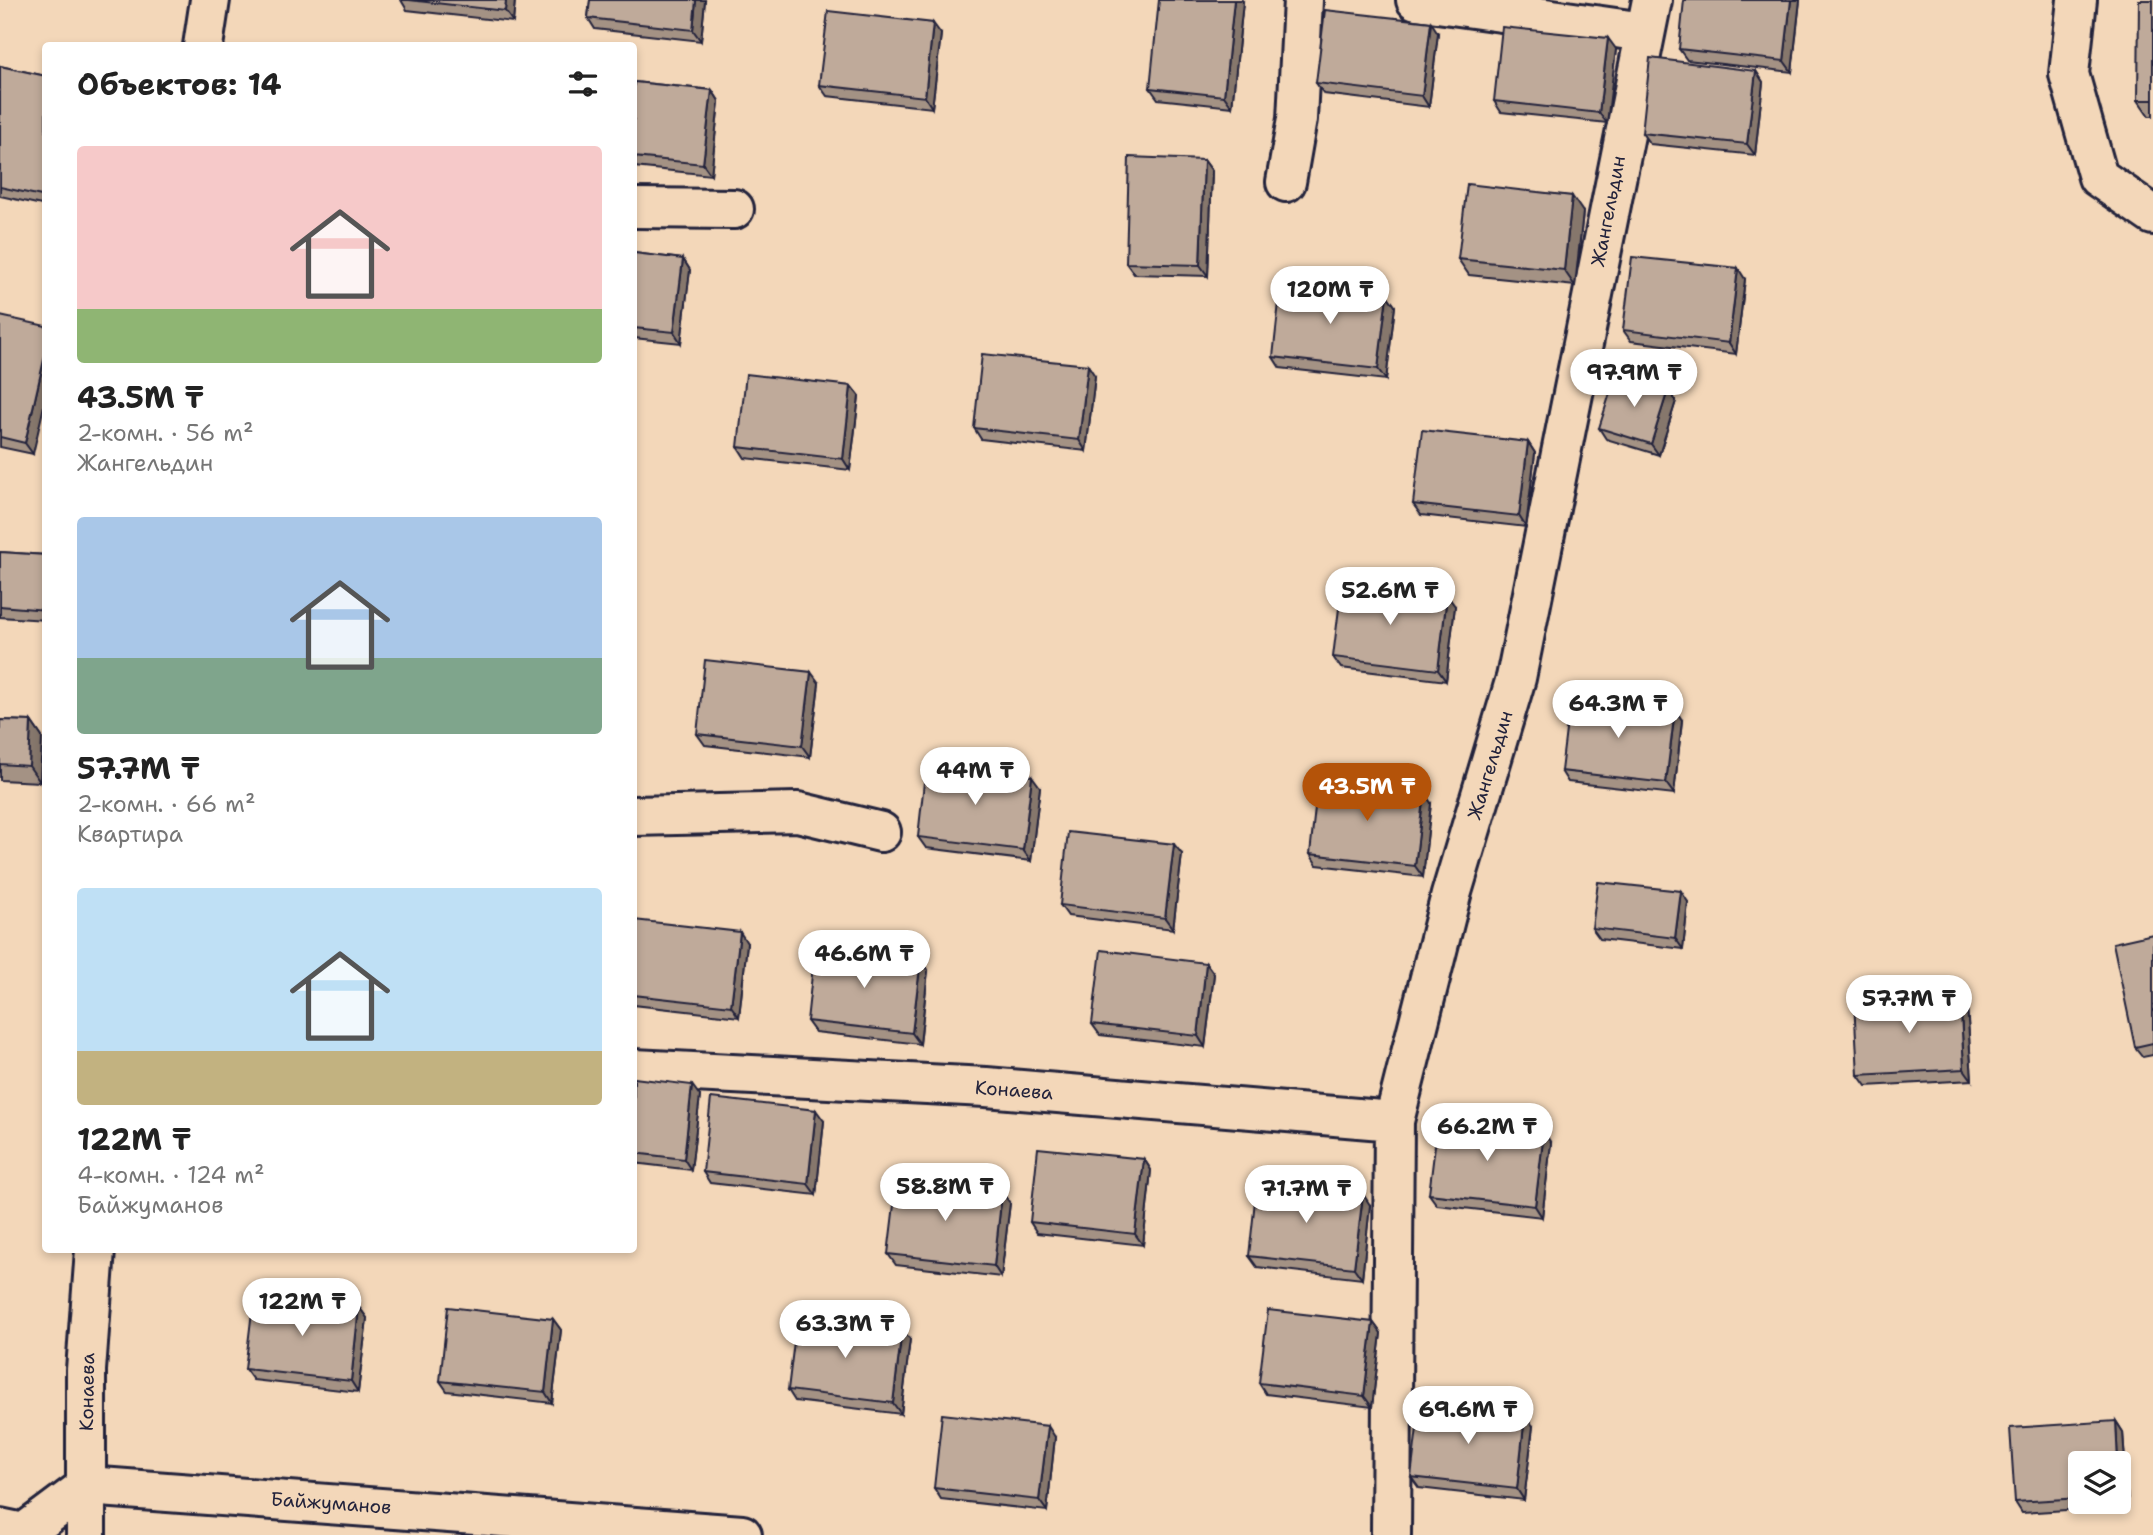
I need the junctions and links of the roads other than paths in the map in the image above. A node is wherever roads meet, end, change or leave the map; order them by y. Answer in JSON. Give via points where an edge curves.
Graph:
{"nodes":[{"id":1,"x":210,"y":0,"type":"edge"},
{"id":2,"x":1303,"y":0,"type":"edge"},
{"id":3,"x":1416,"y":0,"type":"edge"},
{"id":4,"x":2077,"y":0,"type":"edge"},
{"id":5,"x":1648,"y":16,"type":"edge"},
{"id":6,"x":205,"y":42,"type":"edge"},
{"id":7,"x":1286,"y":182,"type":"dead end"},
{"id":8,"x":637,"y":208,"type":"edge"},
{"id":9,"x":734,"y":209,"type":"dead end"},
{"id":10,"x":2153,"y":215,"type":"edge"},
{"id":11,"x":637,"y":816,"type":"edge"},
{"id":12,"x":881,"y":832,"type":"dead end"},
{"id":13,"x":637,"y":1069,"type":"edge"},
{"id":14,"x":1394,"y":1121,"type":"junction"},
{"id":15,"x":94,"y":1253,"type":"edge"},
{"id":16,"x":87,"y":1486,"type":"junction"},
{"id":17,"x":0,"y":1528,"type":"edge"},
{"id":18,"x":86,"y":1535,"type":"edge"},
{"id":19,"x":742,"y":1535,"type":"edge"},
{"id":20,"x":1391,"y":1535,"type":"edge"}],
"edges":[{"from":1,"to":6,"type":"street"},
{"from":2,"to":7,"type":"street","via":[[1297,119]]},
{"from":3,"to":5,"type":"street"},
{"from":4,"to":10,"type":"street","via":[[2069,74],[2098,177]]},
{"from":5,"to":14,"type":"street","name":"Жангельдин","via":[[1517,678],[1451,895]]},
{"from":8,"to":9,"type":"street"},
{"from":11,"to":12,"type":"street","via":[[798,812]]},
{"from":13,"to":14,"type":"street","name":"Конаева","via":[[986,1087]]},
{"from":14,"to":20,"type":"street","name":"Жангельдин"},
{"from":15,"to":16,"type":"street","name":"Конаева","via":[[86,1370]]},
{"from":16,"to":17,"type":"street","via":[[24,1534]]},
{"from":16,"to":18,"type":"street","name":"Конаева"},
{"from":16,"to":19,"type":"street","name":"Байжуманов"}]}
